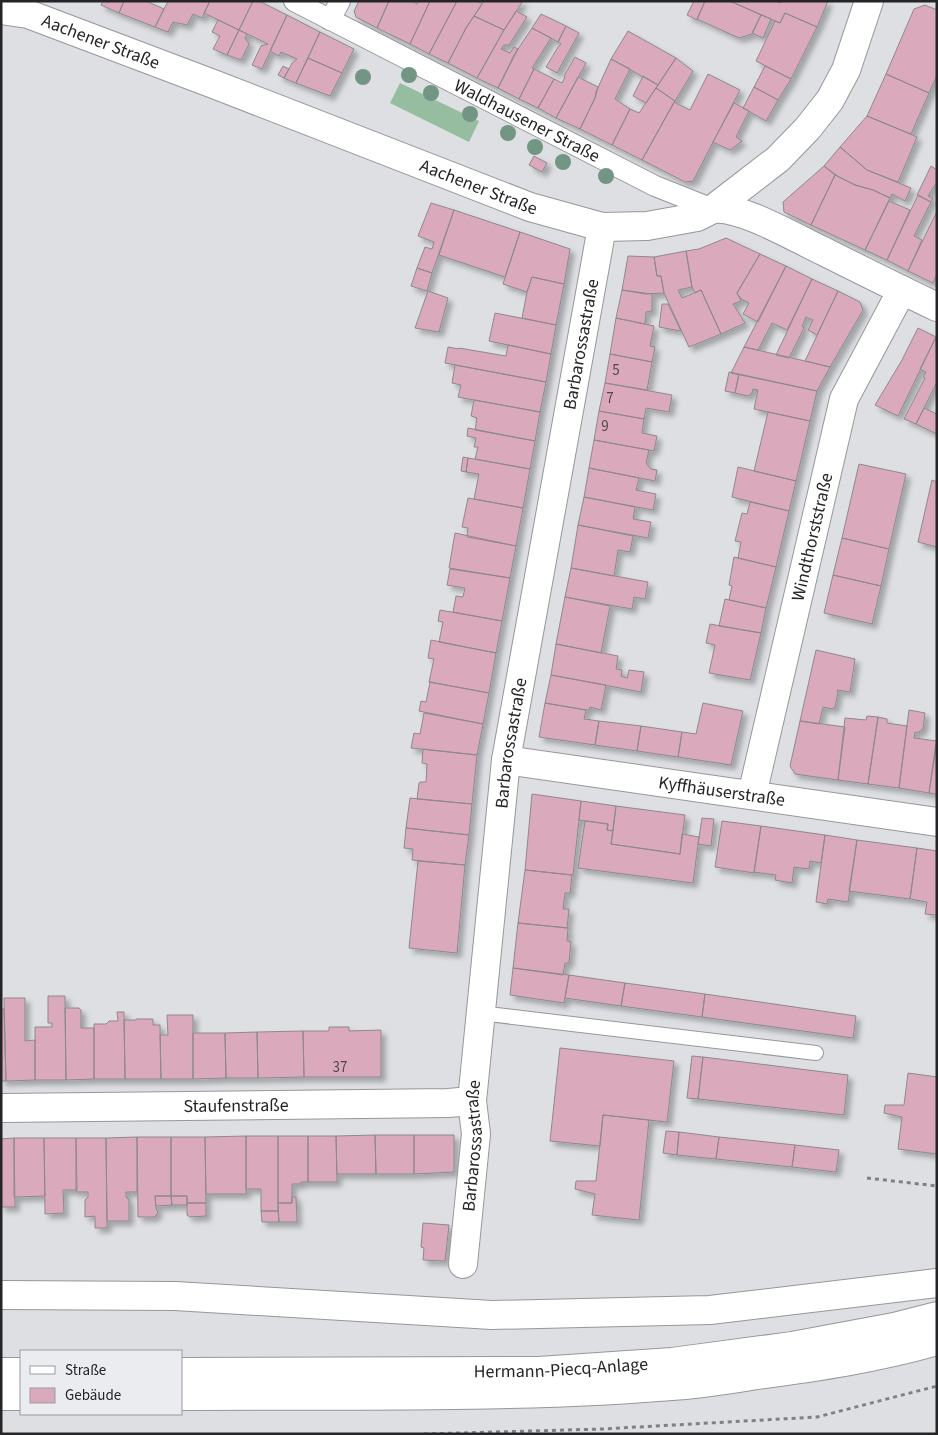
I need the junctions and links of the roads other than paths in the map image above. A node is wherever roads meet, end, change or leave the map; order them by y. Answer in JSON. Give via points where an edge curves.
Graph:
{"nodes":[{"id":1,"x":294,"y":1,"type":"edge"},
{"id":2,"x":340,"y":1,"type":"edge"},
{"id":3,"x":869,"y":1,"type":"edge"},
{"id":4,"x":1,"y":10,"type":"edge"},
{"id":5,"x":330,"y":20,"type":"junction"},
{"id":6,"x":751,"y":180,"type":"junction"},
{"id":7,"x":713,"y":209,"type":"junction"},
{"id":8,"x":767,"y":224,"type":"junction"},
{"id":9,"x":602,"y":227,"type":"junction"},
{"id":10,"x":902,"y":290,"type":"junction"},
{"id":11,"x":937,"y":308,"type":"edge"},
{"id":12,"x":506,"y":760,"type":"junction"},
{"id":13,"x":752,"y":795,"type":"junction"},
{"id":14,"x":937,"y":822,"type":"edge"},
{"id":15,"x":480,"y":1013,"type":"junction"},
{"id":16,"x":816,"y":1053,"type":"dead end"},
{"id":17,"x":472,"y":1101,"type":"junction"},
{"id":18,"x":1,"y":1108,"type":"edge"},
{"id":19,"x":463,"y":1264,"type":"dead end"},
{"id":20,"x":937,"y":1283,"type":"edge"},
{"id":21,"x":1,"y":1294,"type":"edge"},
{"id":22,"x":937,"y":1316,"type":"edge"},
{"id":23,"x":937,"y":1341,"type":"edge"},
{"id":24,"x":1,"y":1372,"type":"edge"},
{"id":25,"x":20,"y":1372,"type":"edge"},
{"id":26,"x":182,"y":1372,"type":"edge"},
{"id":27,"x":1,"y":1396,"type":"edge"},
{"id":28,"x":20,"y":1396,"type":"edge"},
{"id":29,"x":182,"y":1396,"type":"edge"}],
"edges":[{"from":1,"to":5,"type":"street","name":"Waldhausener Straße"},
{"from":2,"to":5,"type":"street"},
{"from":3,"to":6,"type":"street","name":"Aachener Straße","via":[[846,70],[830,100],[778,159]]},
{"from":4,"to":9,"type":"street","name":"Aachener Straße","via":[[28,14],[530,207]]},
{"from":5,"to":7,"type":"street","name":"Waldhausener Straße","via":[[655,186]]},
{"from":6,"to":7,"type":"street","name":"Aachener Straße"},
{"from":6,"to":8,"type":"street","name":"Waldhausener Straße","via":[[751,207]]},
{"from":7,"to":8,"type":"street","name":"Waldhausener Straße","via":[[729,210]]},
{"from":7,"to":9,"type":"street","name":"Aachener Straße","via":[[697,217],[648,226]]},
{"from":8,"to":10,"type":"street","name":"Waldhausener Straße"},
{"from":9,"to":12,"type":"street","name":"Barbarossastraße"},
{"from":10,"to":11,"type":"street","name":"Waldhausener Straße"},
{"from":10,"to":13,"type":"street","name":"Windthorststraße","via":[[844,398]]},
{"from":12,"to":13,"type":"street","name":"Kyffhäuserstraße"},
{"from":12,"to":15,"type":"street","name":"Barbarossastraße"},
{"from":13,"to":14,"type":"street","name":"Kyffhäuserstraße"},
{"from":15,"to":16,"type":"lane"},
{"from":15,"to":17,"type":"street","name":"Barbarossastraße"},
{"from":17,"to":18,"type":"street","name":"Staufenstraße"},
{"from":17,"to":19,"type":"street","name":"Barbarossastraße","via":[[476,1134]]},
{"from":20,"to":21,"type":"street","via":[[710,1310],[492,1315],[175,1296]]},
{"from":22,"to":26,"type":"street","name":"Hermann-Piecq-Anlage","via":[[792,1346],[672,1362],[539,1371]]},
{"from":23,"to":29,"type":"street","name":"Hermann-Piecq-Anlage","via":[[806,1369],[687,1385],[586,1392]]},
{"from":24,"to":25,"type":"street"},
{"from":27,"to":28,"type":"street"}]}
